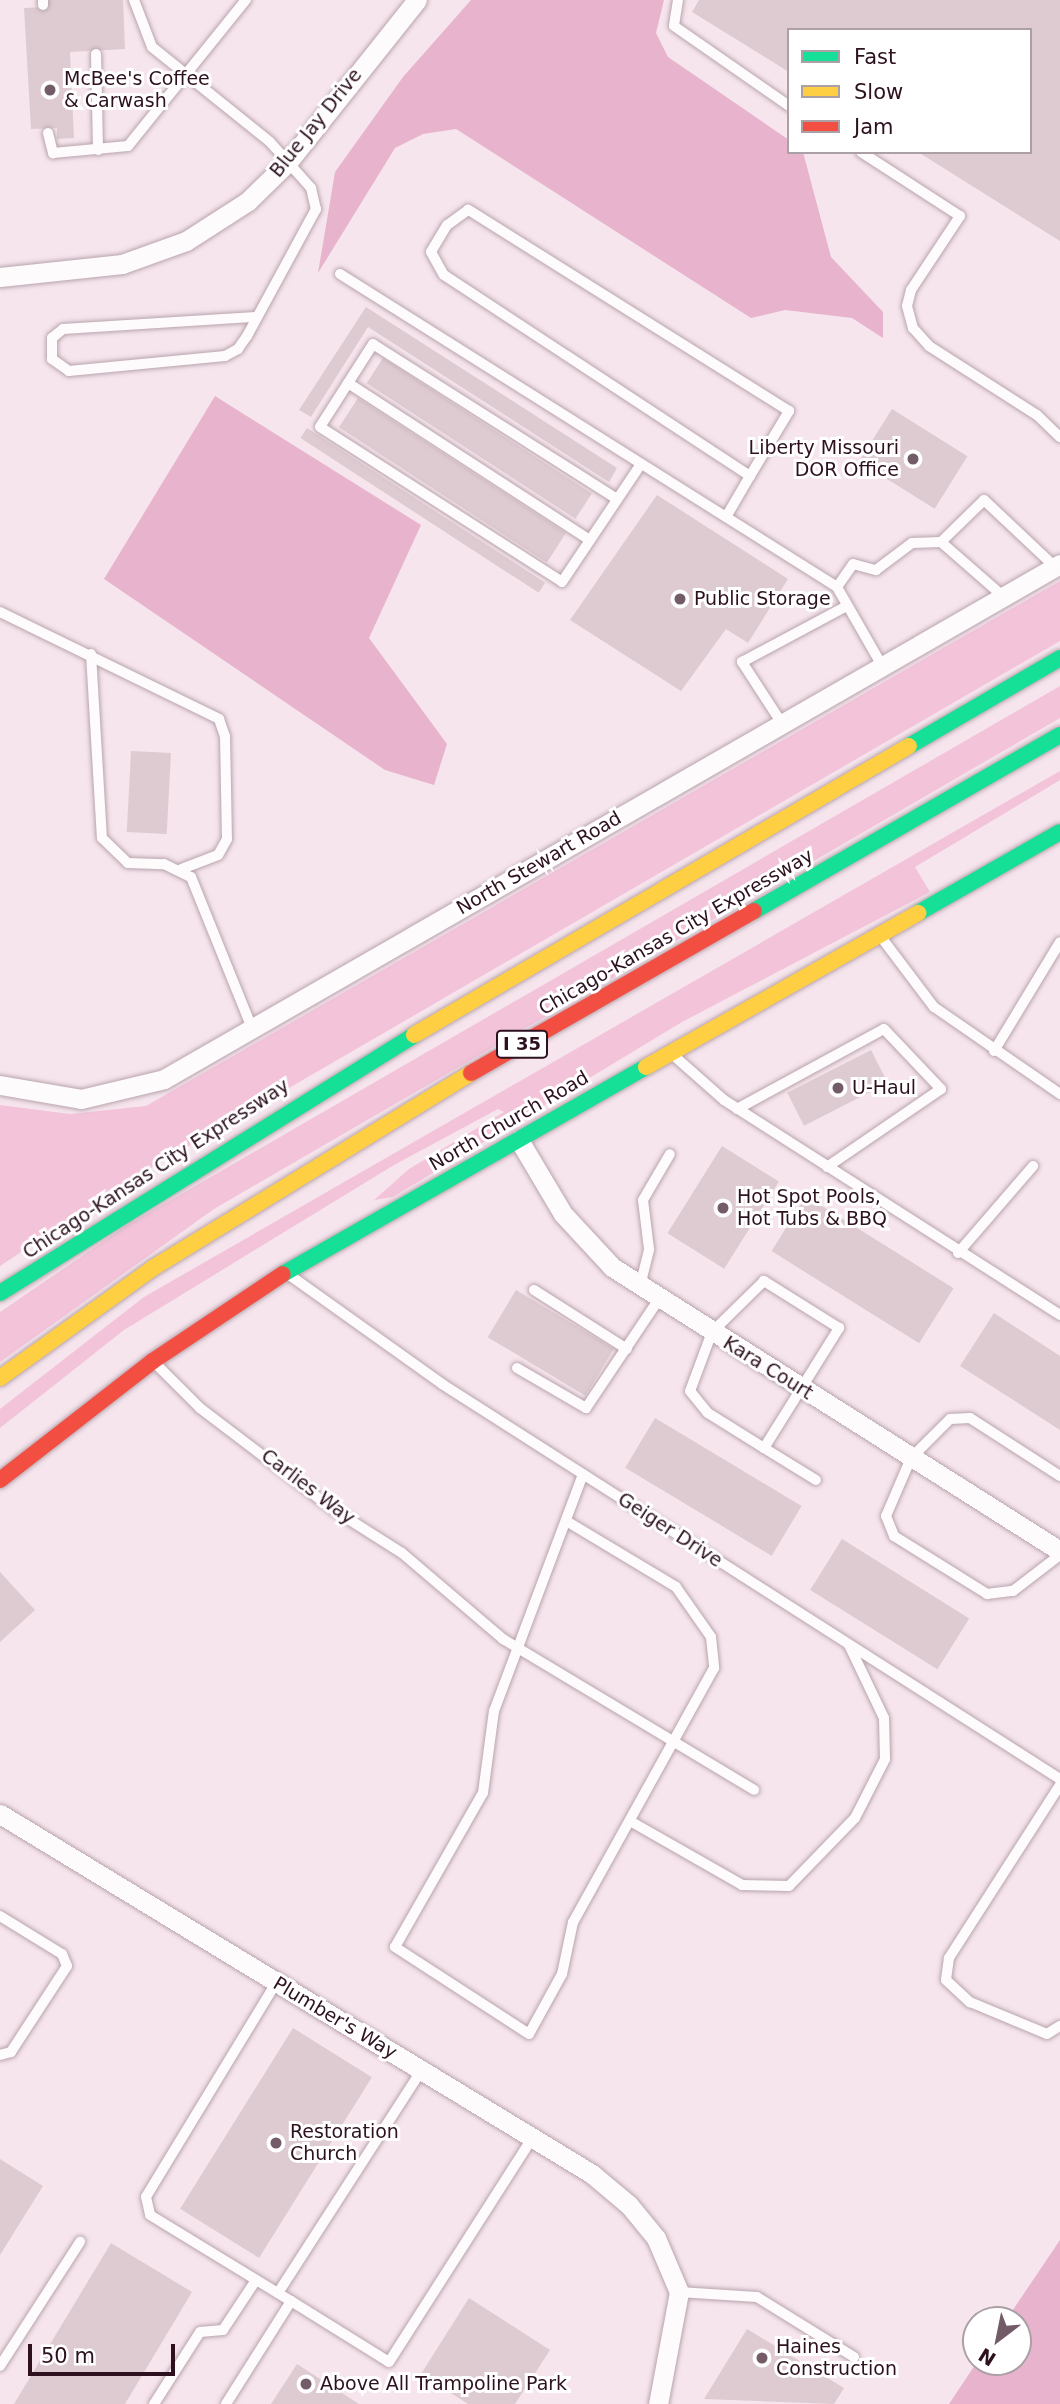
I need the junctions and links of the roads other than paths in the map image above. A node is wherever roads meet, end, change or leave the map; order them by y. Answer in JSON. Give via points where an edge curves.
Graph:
{"nodes":[{"id":1,"x":134,"y":0,"type":"edge"},
{"id":2,"x":246,"y":0,"type":"edge"},
{"id":3,"x":417,"y":0,"type":"edge"},
{"id":4,"x":678,"y":0,"type":"edge"},
{"id":5,"x":96,"y":54,"type":"dead end"},
{"id":6,"x":186,"y":71,"type":"junction"},
{"id":7,"x":787,"y":105,"type":"edge"},
{"id":8,"x":48,"y":133,"type":"dead end"},
{"id":9,"x":98,"y":150,"type":"junction"},
{"id":10,"x":864,"y":154,"type":"edge"},
{"id":11,"x":288,"y":162,"type":"junction"},
{"id":12,"x":340,"y":274,"type":"dead end"},
{"id":13,"x":0,"y":276,"type":"edge"},
{"id":14,"x":256,"y":317,"type":"junction"},
{"id":15,"x":348,"y":383,"type":"junction"},
{"id":16,"x":1060,"y":437,"type":"edge"},
{"id":17,"x":641,"y":464,"type":"junction"},
{"id":18,"x":750,"y":476,"type":"junction"},
{"id":19,"x":617,"y":499,"type":"junction"},
{"id":20,"x":726,"y":517,"type":"junction"},
{"id":21,"x":590,"y":540,"type":"junction"},
{"id":22,"x":941,"y":542,"type":"junction"},
{"id":23,"x":1057,"y":565,"type":"edge"},
{"id":24,"x":837,"y":587,"type":"junction"},
{"id":25,"x":1003,"y":596,"type":"junction"},
{"id":26,"x":847,"y":606,"type":"junction"},
{"id":27,"x":0,"y":612,"type":"edge"},
{"id":28,"x":91,"y":654,"type":"junction"},
{"id":29,"x":1060,"y":658,"type":"edge"},
{"id":30,"x":884,"y":669,"type":"junction"},
{"id":31,"x":781,"y":722,"type":"junction"},
{"id":32,"x":1060,"y":735,"type":"edge"},
{"id":33,"x":1060,"y":832,"type":"edge"},
{"id":34,"x":182,"y":869,"type":"junction"},
{"id":35,"x":878,"y":932,"type":"junction"},
{"id":36,"x":1060,"y":942,"type":"edge"},
{"id":37,"x":252,"y":1028,"type":"junction"},
{"id":38,"x":994,"y":1051,"type":"junction"},
{"id":39,"x":671,"y":1053,"type":"junction"},
{"id":40,"x":0,"y":1085,"type":"edge"},
{"id":41,"x":1060,"y":1094,"type":"edge"},
{"id":42,"x":737,"y":1109,"type":"junction"},
{"id":43,"x":519,"y":1140,"type":"junction"},
{"id":44,"x":670,"y":1154,"type":"dead end"},
{"id":45,"x":1033,"y":1166,"type":"dead end"},
{"id":46,"x":827,"y":1167,"type":"junction"},
{"id":47,"x":958,"y":1253,"type":"junction"},
{"id":48,"x":286,"y":1272,"type":"junction"},
{"id":49,"x":640,"y":1287,"type":"junction"},
{"id":50,"x":534,"y":1290,"type":"dead end"},
{"id":51,"x":0,"y":1293,"type":"edge"},
{"id":52,"x":659,"y":1299,"type":"junction"},
{"id":53,"x":1060,"y":1315,"type":"edge"},
{"id":54,"x":712,"y":1332,"type":"junction"},
{"id":55,"x":628,"y":1349,"type":"junction"},
{"id":56,"x":153,"y":1361,"type":"junction"},
{"id":57,"x":517,"y":1368,"type":"dead end"},
{"id":58,"x":0,"y":1378,"type":"edge"},
{"id":59,"x":802,"y":1388,"type":"junction"},
{"id":60,"x":764,"y":1448,"type":"junction"},
{"id":61,"x":911,"y":1458,"type":"junction"},
{"id":62,"x":583,"y":1474,"type":"junction"},
{"id":63,"x":1060,"y":1476,"type":"edge"},
{"id":64,"x":0,"y":1480,"type":"edge"},
{"id":65,"x":816,"y":1480,"type":"dead end"},
{"id":66,"x":568,"y":1522,"type":"junction"},
{"id":67,"x":1060,"y":1553,"type":"edge"},
{"id":68,"x":849,"y":1644,"type":"junction"},
{"id":69,"x":517,"y":1647,"type":"junction"},
{"id":70,"x":674,"y":1742,"type":"junction"},
{"id":71,"x":1060,"y":1779,"type":"edge"},
{"id":72,"x":1060,"y":1785,"type":"edge"},
{"id":73,"x":754,"y":1790,"type":"dead end"},
{"id":74,"x":0,"y":1814,"type":"edge"},
{"id":75,"x":630,"y":1821,"type":"junction"},
{"id":76,"x":0,"y":1916,"type":"edge"},
{"id":77,"x":276,"y":1983,"type":"junction"},
{"id":78,"x":1060,"y":2026,"type":"edge"},
{"id":79,"x":0,"y":2055,"type":"edge"},
{"id":80,"x":421,"y":2071,"type":"junction"},
{"id":81,"x":532,"y":2138,"type":"junction"},
{"id":82,"x":80,"y":2242,"type":"dead end"},
{"id":83,"x":256,"y":2280,"type":"junction"},
{"id":84,"x":679,"y":2292,"type":"junction"},
{"id":85,"x":278,"y":2293,"type":"junction"},
{"id":86,"x":291,"y":2301,"type":"junction"},
{"id":87,"x":854,"y":2357,"type":"dead end"},
{"id":88,"x":0,"y":2366,"type":"edge"},
{"id":89,"x":154,"y":2404,"type":"edge"},
{"id":90,"x":226,"y":2404,"type":"edge"},
{"id":91,"x":658,"y":2404,"type":"edge"}],
"edges":[{"from":1,"to":6,"type":"lane","via":[[152,47]]},
{"from":2,"to":6,"type":"lane"},
{"from":3,"to":11,"type":"street","name":"Blue Jay Drive"},
{"from":4,"to":7,"type":"lane","via":[[674,26],[692,44]]},
{"from":5,"to":9,"type":"lane"},
{"from":6,"to":9,"type":"lane","via":[[128,146]]},
{"from":6,"to":11,"type":"lane"},
{"from":8,"to":9,"type":"lane","via":[[53,153]]},
{"from":10,"to":16,"type":"lane","via":[[960,216],[911,289],[907,306],[914,328],[929,346]]},
{"from":11,"to":13,"type":"street","name":"Blue Jay Drive","via":[[248,201],[155,253],[122,264]]},
{"from":11,"to":14,"type":"lane","via":[[312,188],[316,209]]},
{"from":12,"to":17,"type":"lane"},
{"from":14,"to":14,"type":"lane","via":[[238,349],[225,356],[69,371],[52,359],[52,338],[63,329]]},
{"from":15,"to":19,"type":"lane","via":[[373,344]]},
{"from":15,"to":21,"type":"lane"},
{"from":15,"to":21,"type":"lane","via":[[320,427],[562,582]]},
{"from":17,"to":19,"type":"lane"},
{"from":17,"to":20,"type":"lane"},
{"from":18,"to":18,"type":"lane","via":[[789,411],[468,210],[447,225],[431,252],[444,275]]},
{"from":18,"to":20,"type":"lane"},
{"from":19,"to":21,"type":"lane"},
{"from":20,"to":24,"type":"lane"},
{"from":22,"to":23,"type":"lane","via":[[984,500]]},
{"from":22,"to":24,"type":"lane","via":[[912,543],[876,570],[853,564]]},
{"from":22,"to":25,"type":"lane"},
{"from":23,"to":25,"type":"street","name":"North Stewart Road"},
{"from":24,"to":26,"type":"lane"},
{"from":25,"to":30,"type":"street","name":"North Stewart Road"},
{"from":26,"to":30,"type":"lane"},
{"from":26,"to":31,"type":"lane","via":[[742,662]]},
{"from":27,"to":28,"type":"lane"},
{"from":28,"to":34,"type":"lane","via":[[102,838],[128,863]]},
{"from":28,"to":34,"type":"lane","via":[[219,719],[225,736],[228,839],[218,855]]},
{"from":29,"to":51,"type":"main road","name":"Chicago-Kansas City Expressway","via":[[304,1099]]},
{"from":30,"to":31,"type":"street","name":"North Stewart Road"},
{"from":31,"to":37,"type":"street","name":"North Stewart Road"},
{"from":32,"to":58,"type":"main road","name":"Chicago-Kansas City Expressway","number":"I 35","via":[[393,1118],[153,1268]]},
{"from":33,"to":35,"type":"main road","name":"North Church Road"},
{"from":34,"to":37,"type":"lane"},
{"from":35,"to":38,"type":"lane","via":[[934,1007]]},
{"from":35,"to":39,"type":"main road","name":"North Church Road"},
{"from":36,"to":38,"type":"lane"},
{"from":37,"to":40,"type":"street","name":"North Stewart Road","via":[[164,1079],[110,1096],[51,1098]]},
{"from":38,"to":41,"type":"lane"},
{"from":39,"to":42,"type":"lane"},
{"from":39,"to":43,"type":"main road","name":"North Church Road"},
{"from":42,"to":46,"type":"lane"},
{"from":42,"to":46,"type":"lane","via":[[884,1029],[941,1089]]},
{"from":43,"to":48,"type":"main road","name":"North Church Road"},
{"from":43,"to":49,"type":"street","name":"Kara Court","via":[[578,1233]]},
{"from":44,"to":49,"type":"lane","via":[[643,1200],[649,1249]]},
{"from":45,"to":47,"type":"lane"},
{"from":46,"to":47,"type":"lane"},
{"from":47,"to":53,"type":"lane"},
{"from":48,"to":56,"type":"main road","name":"North Church Road"},
{"from":48,"to":62,"type":"lane","name":"Geiger Drive","via":[[442,1384]]},
{"from":49,"to":52,"type":"street","name":"Kara Court"},
{"from":50,"to":55,"type":"lane"},
{"from":52,"to":54,"type":"street","name":"Kara Court"},
{"from":52,"to":55,"type":"lane"},
{"from":54,"to":59,"type":"street","name":"Kara Court"},
{"from":54,"to":59,"type":"lane","via":[[764,1281],[839,1328]]},
{"from":54,"to":60,"type":"lane","via":[[691,1380],[695,1401]]},
{"from":55,"to":57,"type":"lane","via":[[586,1408]]},
{"from":56,"to":64,"type":"main road","name":"North Church Road"},
{"from":56,"to":69,"type":"lane","name":"Carlies Way","via":[[200,1408],[334,1510],[402,1553]]},
{"from":59,"to":60,"type":"lane"},
{"from":59,"to":61,"type":"street","name":"Kara Court"},
{"from":60,"to":65,"type":"lane"},
{"from":61,"to":63,"type":"lane","via":[[950,1419],[970,1418]]},
{"from":61,"to":67,"type":"street","name":"Kara Court"},
{"from":61,"to":67,"type":"lane","via":[[886,1516],[894,1536],[987,1594],[1002,1596]]},
{"from":62,"to":66,"type":"lane"},
{"from":62,"to":68,"type":"lane","name":"Geiger Drive"},
{"from":66,"to":69,"type":"lane"},
{"from":66,"to":70,"type":"lane","via":[[676,1587],[711,1637],[714,1668]]},
{"from":68,"to":71,"type":"lane","name":"Geiger Drive"},
{"from":68,"to":75,"type":"lane","via":[[884,1718],[885,1759],[855,1818],[789,1886],[741,1885]]},
{"from":69,"to":70,"type":"lane","name":"Carlies Way"},
{"from":69,"to":75,"type":"lane","via":[[494,1711],[484,1793],[395,1947],[529,2034],[562,1974],[573,1922]]},
{"from":70,"to":73,"type":"lane","name":"Carlies Way"},
{"from":70,"to":75,"type":"lane"},
{"from":72,"to":78,"type":"lane","via":[[949,1958],[946,1980],[970,2002],[1047,2034]]},
{"from":74,"to":77,"type":"street","name":"Plumber's Way"},
{"from":76,"to":79,"type":"lane","via":[[62,1954],[66,1966],[11,2052]]},
{"from":77,"to":80,"type":"street","name":"Plumber's Way"},
{"from":77,"to":83,"type":"lane","via":[[146,2197],[150,2215]]},
{"from":80,"to":81,"type":"street","name":"Plumber's Way"},
{"from":80,"to":85,"type":"lane"},
{"from":81,"to":84,"type":"street","name":"Plumber's Way","via":[[592,2174],[656,2238]]},
{"from":81,"to":86,"type":"lane","via":[[389,2361]]},
{"from":82,"to":88,"type":"lane"},
{"from":83,"to":85,"type":"lane"},
{"from":83,"to":89,"type":"lane","via":[[223,2330],[200,2332]]},
{"from":84,"to":87,"type":"lane","via":[[757,2297]]},
{"from":84,"to":91,"type":"street"},
{"from":85,"to":86,"type":"lane"},
{"from":86,"to":90,"type":"lane"}]}
